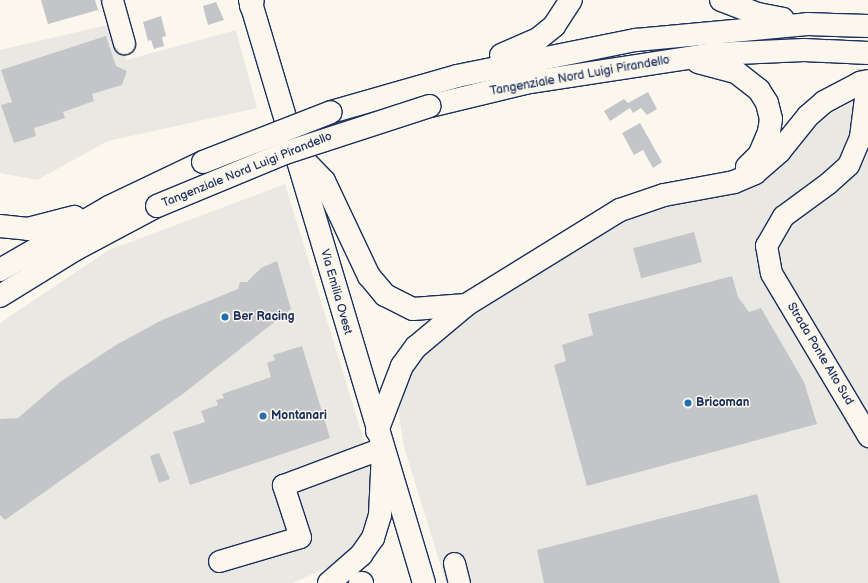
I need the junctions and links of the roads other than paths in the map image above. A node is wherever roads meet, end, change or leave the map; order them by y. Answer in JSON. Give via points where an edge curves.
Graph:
{"nodes":[{"id":1,"x":112,"y":0,"type":"edge"},
{"id":2,"x":571,"y":0,"type":"edge"},
{"id":3,"x":721,"y":0,"type":"edge"},
{"id":4,"x":252,"y":2,"type":"edge"},
{"id":5,"x":807,"y":24,"type":"junction"},
{"id":6,"x":868,"y":26,"type":"edge"},
{"id":7,"x":124,"y":42,"type":"dead end"},
{"id":8,"x":868,"y":52,"type":"edge"},
{"id":9,"x":681,"y":59,"type":"junction"},
{"id":10,"x":429,"y":83,"type":"junction"},
{"id":11,"x":867,"y":85,"type":"edge"},
{"id":12,"x":294,"y":150,"type":"junction"},
{"id":13,"x":724,"y":184,"type":"junction"},
{"id":14,"x":154,"y":196,"type":"junction"},
{"id":15,"x":109,"y":207,"type":"junction"},
{"id":16,"x":0,"y":226,"type":"edge"},
{"id":17,"x":0,"y":270,"type":"edge"},
{"id":18,"x":0,"y":296,"type":"edge"},
{"id":19,"x":466,"y":305,"type":"junction"},
{"id":20,"x":868,"y":436,"type":"edge"},
{"id":21,"x":381,"y":444,"type":"junction"},
{"id":22,"x":219,"y":561,"type":"dead end"},
{"id":23,"x":454,"y":563,"type":"dead end"},
{"id":24,"x":329,"y":583,"type":"edge"},
{"id":25,"x":424,"y":583,"type":"edge"},
{"id":26,"x":459,"y":583,"type":"edge"}],
"edges":[{"from":1,"to":7,"type":"street"},
{"from":2,"to":10,"type":"main road","via":[[554,26],[538,39],[492,59],[462,66]]},
{"from":3,"to":5,"type":"main road","via":[[758,14]]},
{"from":4,"to":12,"type":"main road","name":"Via Emilia Ovest"},
{"from":5,"to":6,"type":"main road","name":"Tangenziale Nord Luigi Pirandello"},
{"from":5,"to":10,"type":"main road","name":"Tangenziale Nord Luigi Pirandello","via":[[636,40],[563,53]]},
{"from":8,"to":9,"type":"main road","name":"Tangenziale Nord Luigi Pirandello","via":[[804,50],[715,54]]},
{"from":9,"to":13,"type":"main road","via":[[736,72],[759,90],[767,103],[771,119],[765,145],[750,165]]},
{"from":9,"to":14,"type":"main road","name":"Tangenziale Nord Luigi Pirandello","bridge":true,"via":[[525,83],[430,106]]},
{"from":10,"to":14,"type":"main road","name":"Tangenziale Nord Luigi Pirandello","bridge":true,"via":[[274,133]]},
{"from":11,"to":13,"type":"main road","via":[[860,83],[824,102],[808,116],[779,152],[755,173]]},
{"from":11,"to":20,"type":"street","name":"Strada Ponte Alto Sud","via":[[860,137],[848,165],[783,216],[766,246],[771,272]]},
{"from":12,"to":19,"type":"main road","via":[[324,181],[369,276],[385,295],[413,309]]},
{"from":12,"to":21,"type":"main road","name":"Via Emilia Ovest"},
{"from":13,"to":19,"type":"main road","via":[[664,195],[620,210]]},
{"from":14,"to":15,"type":"main road","name":"Tangenziale Nord Luigi Pirandello"},
{"from":14,"to":18,"type":"main road","name":"Tangenziale Nord Luigi Pirandello"},
{"from":15,"to":16,"type":"main road","via":[[28,229]]},
{"from":15,"to":17,"type":"main road","name":"Tangenziale Nord Luigi Pirandello"},
{"from":19,"to":21,"type":"main road","via":[[416,347],[402,366]]},
{"from":21,"to":22,"type":"street","via":[[283,485],[300,537]]},
{"from":21,"to":24,"type":"main road","via":[[380,515],[373,538],[361,555]]},
{"from":21,"to":25,"type":"main road","name":"Via Emilia Ovest"},
{"from":23,"to":26,"type":"street"}]}
